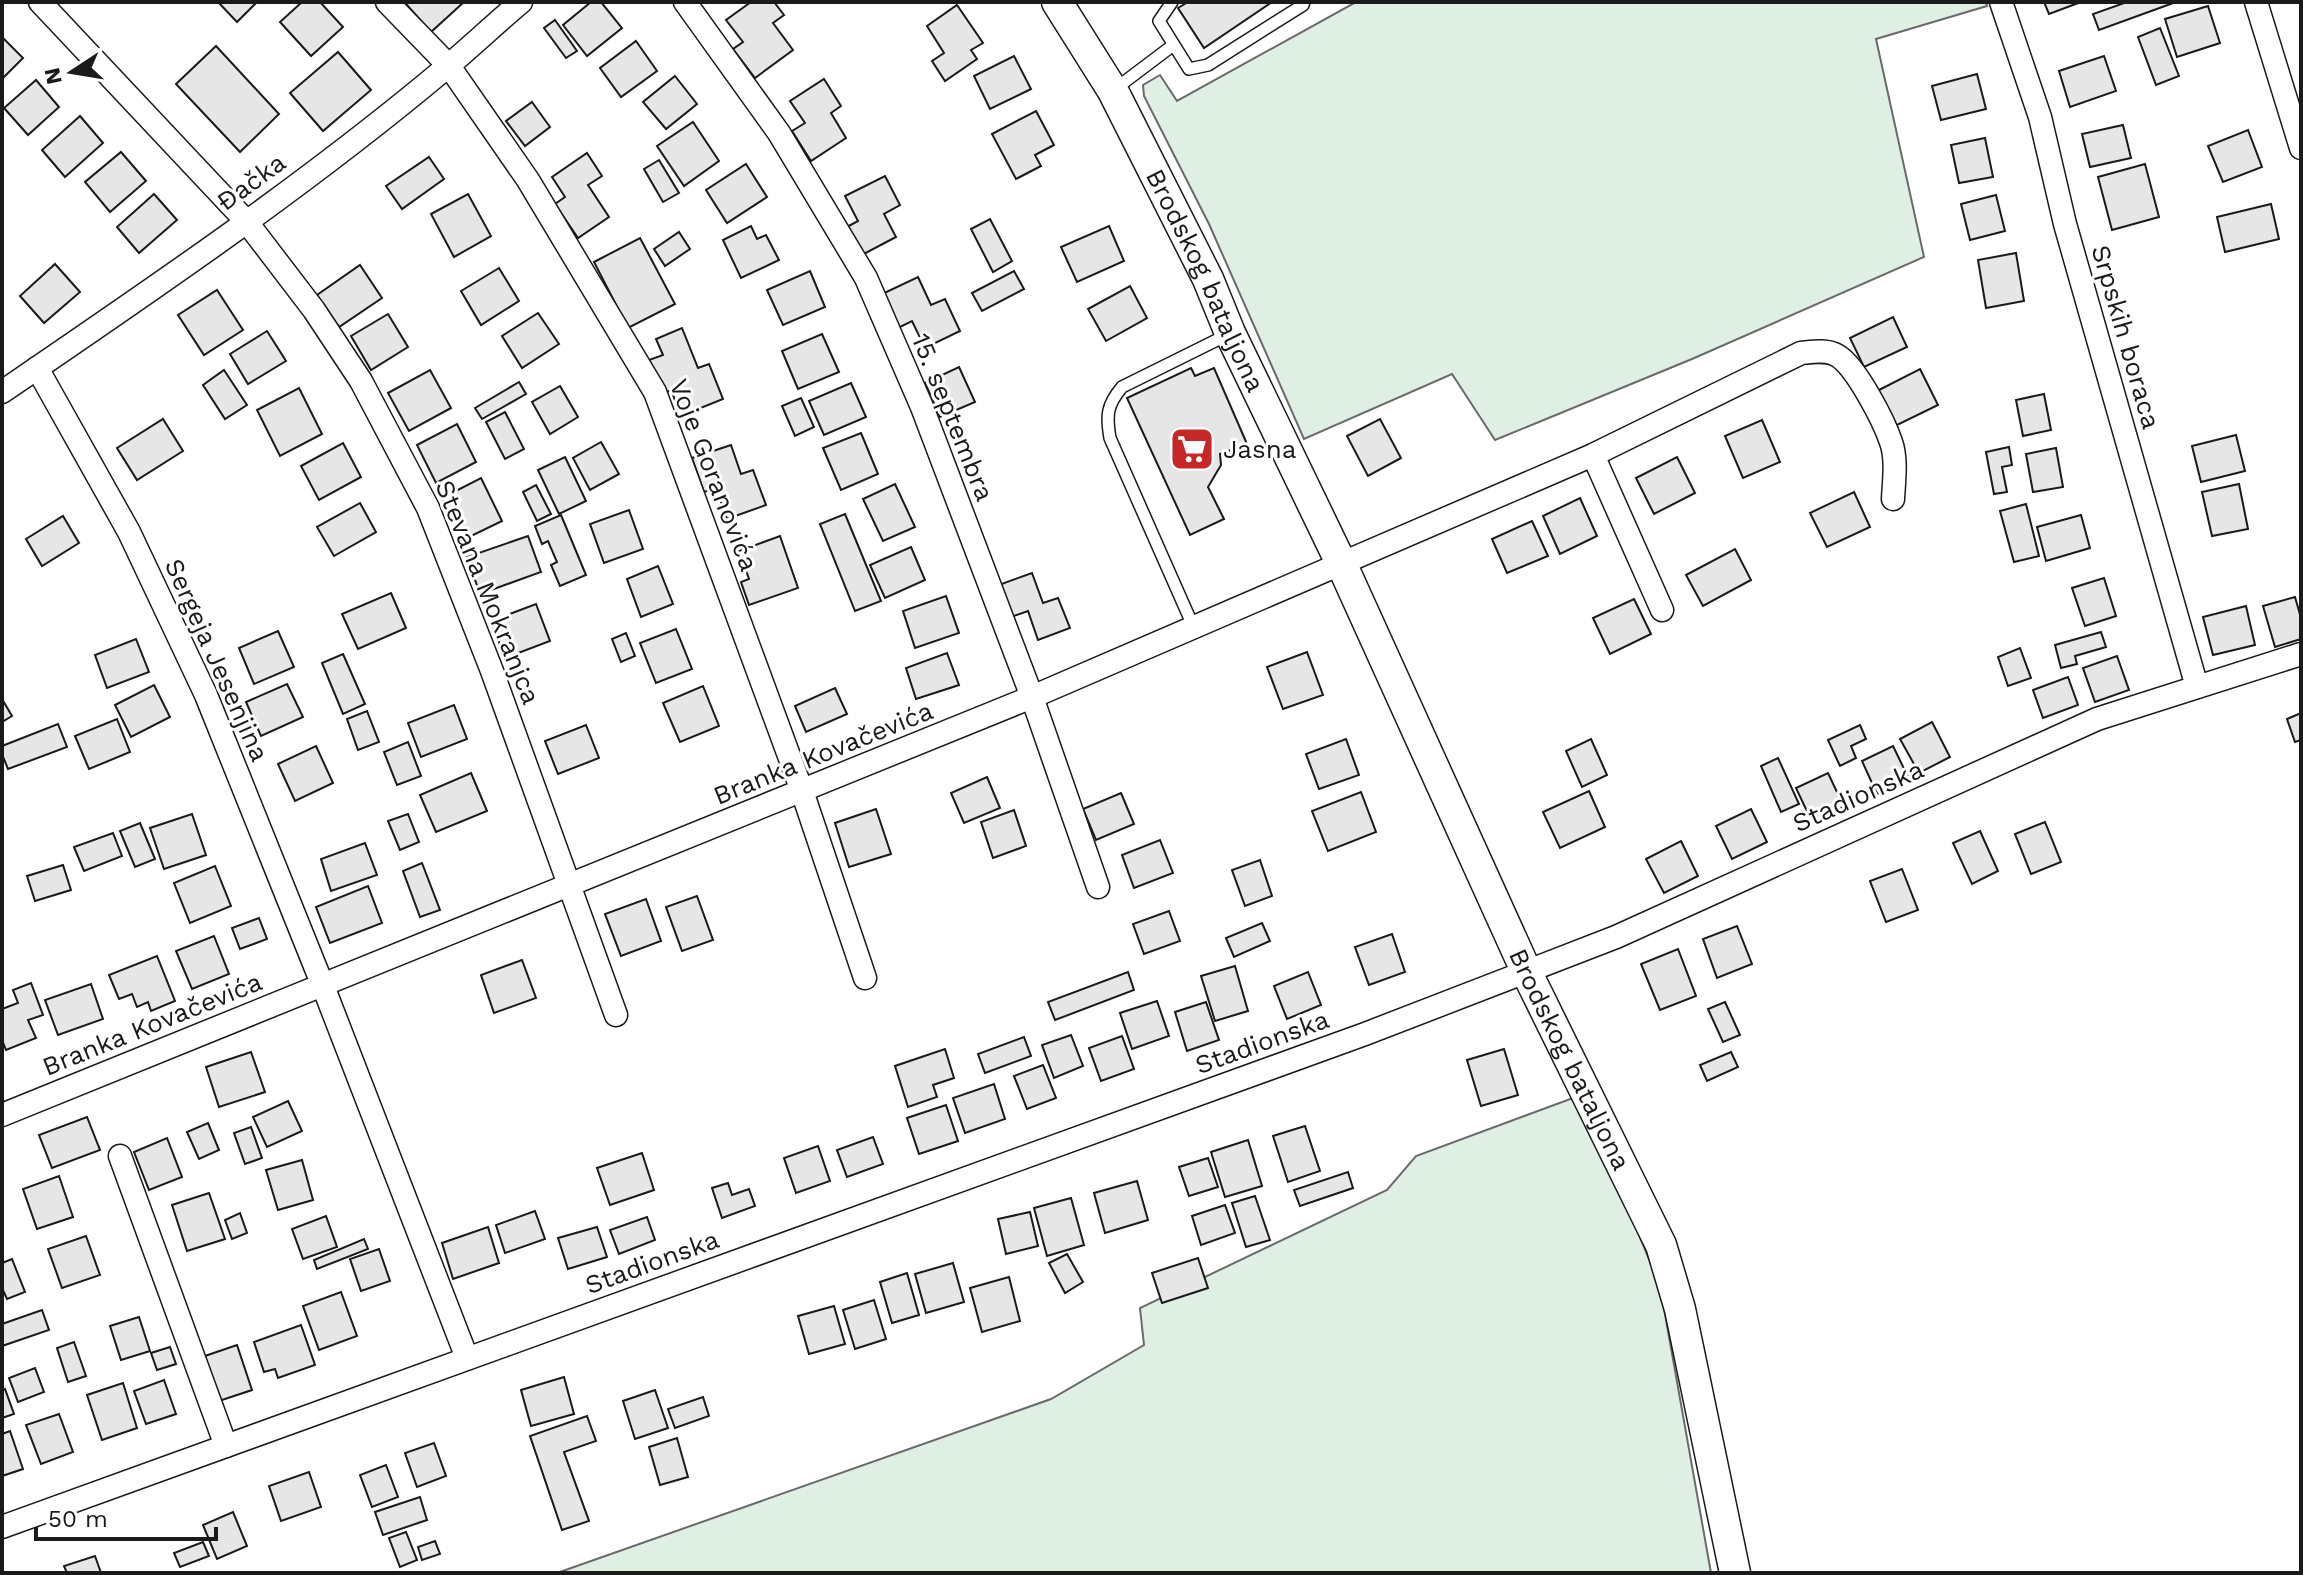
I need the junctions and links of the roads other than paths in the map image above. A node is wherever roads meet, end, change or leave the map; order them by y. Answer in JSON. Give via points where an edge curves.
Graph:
{"nodes":[{"id":1,"x":40,"y":2,"type":"edge"},
{"id":2,"x":387,"y":2,"type":"edge"},
{"id":3,"x":521,"y":2,"type":"edge"},
{"id":4,"x":685,"y":2,"type":"edge"},
{"id":5,"x":1057,"y":2,"type":"edge"},
{"id":6,"x":1172,"y":2,"type":"edge"},
{"id":7,"x":1304,"y":2,"type":"edge"},
{"id":8,"x":2001,"y":2,"type":"edge"},
{"id":9,"x":2256,"y":2,"type":"edge"},
{"id":10,"x":1172,"y":46,"type":"junction"},
{"id":11,"x":449,"y":66,"type":"junction"},
{"id":12,"x":1113,"y":91,"type":"junction"},
{"id":13,"x":2301,"y":148,"type":"edge"},
{"id":14,"x":246,"y":221,"type":"junction"},
{"id":15,"x":1230,"y":333,"type":"junction"},
{"id":16,"x":37,"y":368,"type":"junction"},
{"id":17,"x":2,"y":392,"type":"edge"},
{"id":18,"x":1593,"y":455,"type":"junction"},
{"id":19,"x":1893,"y":499,"type":"dead end"},
{"id":20,"x":1342,"y":565,"type":"junction"},
{"id":21,"x":1662,"y":610,"type":"dead end"},
{"id":22,"x":1194,"y":628,"type":"junction"},
{"id":23,"x":2301,"y":654,"type":"edge"},
{"id":24,"x":2197,"y":687,"type":"junction"},
{"id":25,"x":1032,"y":697,"type":"junction"},
{"id":26,"x":802,"y":791,"type":"junction"},
{"id":27,"x":570,"y":887,"type":"junction"},
{"id":28,"x":1098,"y":887,"type":"dead end"},
{"id":29,"x":1527,"y":973,"type":"junction"},
{"id":30,"x":865,"y":978,"type":"dead end"},
{"id":31,"x":323,"y":986,"type":"junction"},
{"id":32,"x":616,"y":1015,"type":"dead end"},
{"id":33,"x":2,"y":1115,"type":"edge"},
{"id":34,"x":120,"y":1156,"type":"dead end"},
{"id":35,"x":467,"y":1358,"type":"junction"},
{"id":36,"x":226,"y":1446,"type":"junction"},
{"id":37,"x":2,"y":1527,"type":"edge"},
{"id":38,"x":1735,"y":1573,"type":"edge"}],
"edges":[{"from":1,"to":14,"type":"street","name":"Stevana Mokranjca"},
{"from":2,"to":11,"type":"street","name":"Voje Goranovića"},
{"from":3,"to":11,"type":"street","name":"Đačka"},
{"from":4,"to":25,"type":"street","name":"15. septembra","via":[[779,133],[866,278],[922,407]]},
{"from":5,"to":12,"type":"street","name":"Brodskog bataljona"},
{"from":6,"to":10,"type":"lane","via":[[1159,21]]},
{"from":7,"to":10,"type":"lane","via":[[1208,65],[1189,69]]},
{"from":8,"to":24,"type":"street","name":"Srpskih boraca","via":[[2040,117],[2065,224]]},
{"from":9,"to":13,"type":"street"},
{"from":10,"to":12,"type":"lane"},
{"from":11,"to":14,"type":"street","name":"Đačka"},
{"from":11,"to":26,"type":"street","name":"Voje Goranovića","via":[[528,180],[655,392]]},
{"from":12,"to":15,"type":"street","name":"Brodskog bataljona"},
{"from":14,"to":16,"type":"street","name":"Đačka"},
{"from":14,"to":27,"type":"street","name":"Stevana Mokranjca","via":[[361,381],[428,508]]},
{"from":15,"to":20,"type":"street","name":"Brodskog bataljona"},
{"from":15,"to":22,"type":"lane","via":[[1122,387],[1105,413],[1110,438]]},
{"from":16,"to":17,"type":"street","name":"Đačka"},
{"from":16,"to":31,"type":"street","name":"Sergeja Jesenjina","via":[[129,532],[206,695]]},
{"from":18,"to":19,"type":"street","via":[[1801,353],[1817,351],[1836,355],[1856,374],[1891,443]]},
{"from":18,"to":20,"type":"street"},
{"from":18,"to":21,"type":"street"},
{"from":20,"to":22,"type":"street","name":"Branka Kovačevića"},
{"from":20,"to":29,"type":"street","name":"Brodskog bataljona"},
{"from":22,"to":25,"type":"street","name":"Branka Kovačevića"},
{"from":23,"to":24,"type":"street","name":"Stadionska"},
{"from":24,"to":29,"type":"street","name":"Stadionska","via":[[2097,719]]},
{"from":25,"to":26,"type":"street","name":"Branka Kovačevića"},
{"from":25,"to":28,"type":"street","name":"15. septembra"},
{"from":26,"to":27,"type":"street","name":"Branka Kovačevića"},
{"from":26,"to":30,"type":"street","name":"Voje Goranovića"},
{"from":27,"to":31,"type":"street","name":"Branka Kovačevića"},
{"from":27,"to":32,"type":"street","name":"Stevana Mokranjca"},
{"from":29,"to":35,"type":"street","name":"Stadionska"},
{"from":29,"to":38,"type":"street","name":"Brodskog bataljona","via":[[1661,1245],[1680,1309]]},
{"from":31,"to":33,"type":"street","name":"Branka Kovačevića"},
{"from":31,"to":35,"type":"street"},
{"from":34,"to":36,"type":"street"},
{"from":35,"to":36,"type":"street","name":"Stadionska"},
{"from":36,"to":37,"type":"street","name":"Stadionska"}]}
